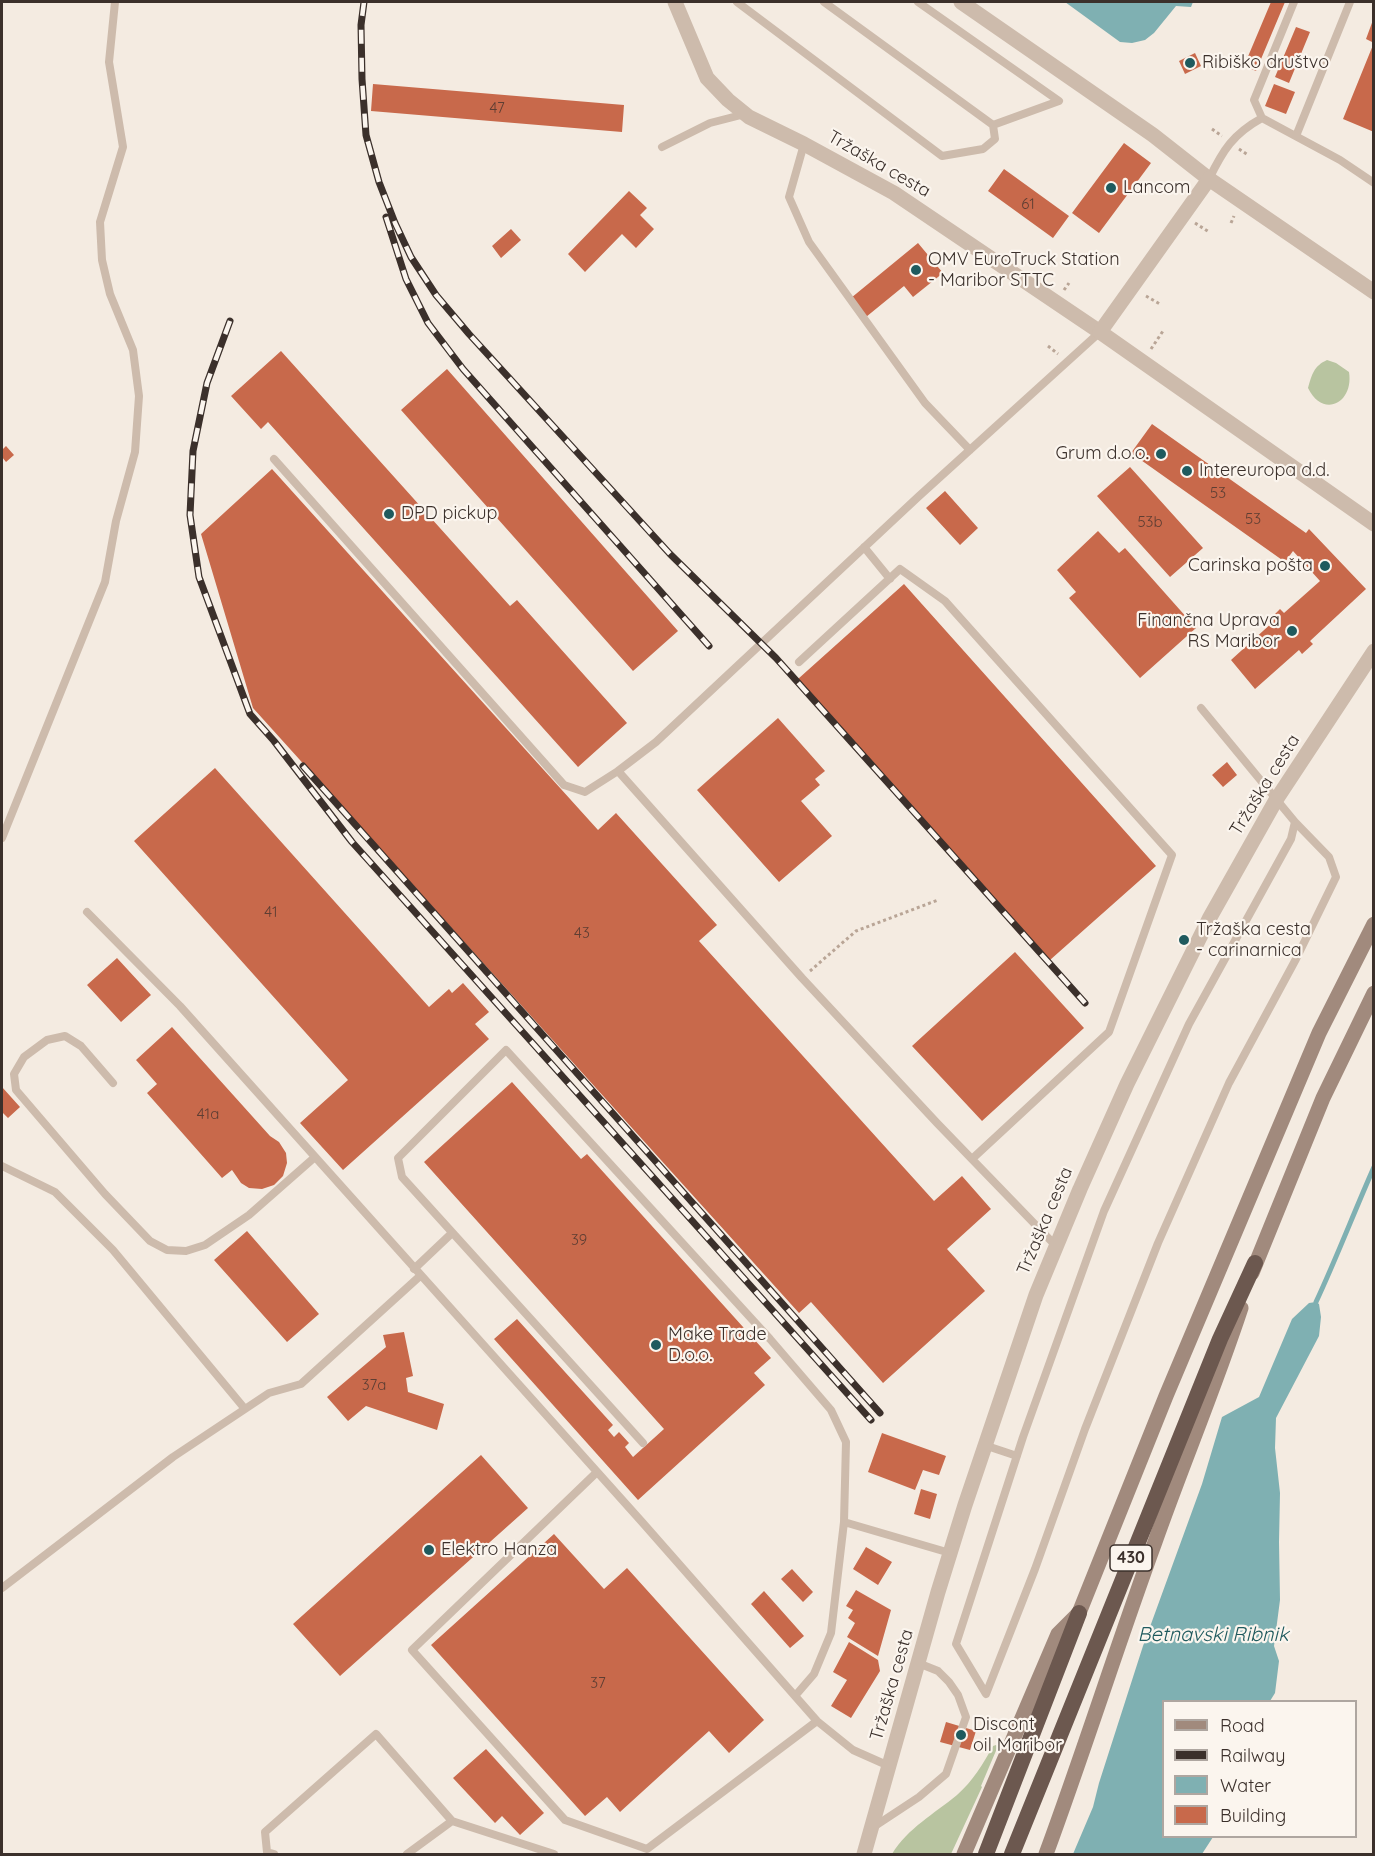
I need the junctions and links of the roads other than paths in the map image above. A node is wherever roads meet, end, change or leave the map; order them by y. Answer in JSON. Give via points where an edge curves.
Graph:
{"nodes":[{"id":1,"x":115,"y":2,"type":"edge"},
{"id":2,"x":675,"y":2,"type":"edge"},
{"id":3,"x":737,"y":2,"type":"edge"},
{"id":4,"x":824,"y":2,"type":"edge"},
{"id":5,"x":918,"y":2,"type":"edge"},
{"id":6,"x":961,"y":2,"type":"edge"},
{"id":7,"x":1294,"y":2,"type":"edge"},
{"id":8,"x":1350,"y":2,"type":"edge"},
{"id":9,"x":746,"y":114,"type":"junction"},
{"id":10,"x":1262,"y":118,"type":"junction"},
{"id":11,"x":993,"y":125,"type":"junction"},
{"id":12,"x":1296,"y":136,"type":"junction"},
{"id":13,"x":804,"y":144,"type":"junction"},
{"id":14,"x":662,"y":147,"type":"dead end"},
{"id":15,"x":1209,"y":179,"type":"junction"},
{"id":16,"x":1374,"y":183,"type":"edge"},
{"id":17,"x":1374,"y":292,"type":"edge"},
{"id":18,"x":1100,"y":332,"type":"junction"},
{"id":19,"x":969,"y":450,"type":"junction"},
{"id":20,"x":274,"y":459,"type":"dead end"},
{"id":21,"x":1374,"y":524,"type":"edge"},
{"id":22,"x":864,"y":547,"type":"junction"},
{"id":23,"x":890,"y":579,"type":"junction"},
{"id":24,"x":1374,"y":651,"type":"edge"},
{"id":25,"x":799,"y":662,"type":"dead end"},
{"id":26,"x":1201,"y":708,"type":"dead end"},
{"id":27,"x":618,"y":771,"type":"junction"},
{"id":28,"x":1276,"y":800,"type":"junction"},
{"id":29,"x":1295,"y":822,"type":"junction"},
{"id":30,"x":2,"y":838,"type":"edge"},
{"id":31,"x":87,"y":912,"type":"dead end"},
{"id":32,"x":1374,"y":924,"type":"edge"},
{"id":33,"x":1374,"y":993,"type":"edge"},
{"id":34,"x":113,"y":1083,"type":"dead end"},
{"id":35,"x":315,"y":1157,"type":"junction"},
{"id":36,"x":972,"y":1160,"type":"junction"},
{"id":37,"x":2,"y":1166,"type":"edge"},
{"id":38,"x":452,"y":1233,"type":"junction"},
{"id":39,"x":1056,"y":1246,"type":"junction"},
{"id":40,"x":1255,"y":1263,"type":"junction"},
{"id":41,"x":417,"y":1272,"type":"junction"},
{"id":42,"x":245,"y":1409,"type":"junction"},
{"id":43,"x":643,"y":1443,"type":"dead end"},
{"id":44,"x":984,"y":1445,"type":"junction"},
{"id":45,"x":1017,"y":1456,"type":"junction"},
{"id":46,"x":597,"y":1472,"type":"junction"},
{"id":47,"x":844,"y":1522,"type":"junction"},
{"id":48,"x":950,"y":1553,"type":"junction"},
{"id":49,"x":2,"y":1588,"type":"edge"},
{"id":50,"x":1079,"y":1613,"type":"junction"},
{"id":51,"x":918,"y":1663,"type":"junction"},
{"id":52,"x":795,"y":1696,"type":"junction"},
{"id":53,"x":817,"y":1721,"type":"junction"},
{"id":54,"x":889,"y":1766,"type":"junction"},
{"id":55,"x":452,"y":1821,"type":"junction"},
{"id":56,"x":871,"y":1829,"type":"junction"},
{"id":57,"x":274,"y":1854,"type":"edge"},
{"id":58,"x":407,"y":1854,"type":"edge"},
{"id":59,"x":554,"y":1854,"type":"edge"},
{"id":60,"x":864,"y":1854,"type":"edge"},
{"id":61,"x":964,"y":1854,"type":"edge"},
{"id":62,"x":986,"y":1854,"type":"edge"},
{"id":63,"x":1012,"y":1854,"type":"edge"},
{"id":64,"x":1046,"y":1854,"type":"edge"}],
"edges":[{"from":1,"to":30,"type":"lane","via":[[109,62],[123,147],[100,222],[102,260],[110,294],[133,350],[139,396],[135,452],[105,582]]},
{"from":2,"to":9,"type":"street","name":"Tržaška cesta","via":[[707,78]]},
{"from":3,"to":11,"type":"lane","via":[[942,156],[983,149],[995,140]]},
{"from":4,"to":11,"type":"lane"},
{"from":5,"to":11,"type":"lane","via":[[1059,100]]},
{"from":6,"to":15,"type":"street","via":[[1153,135]]},
{"from":7,"to":10,"type":"lane","via":[[1254,100]]},
{"from":8,"to":12,"type":"lane"},
{"from":9,"to":13,"type":"street","name":"Tržaška cesta"},
{"from":9,"to":14,"type":"lane","via":[[710,123]]},
{"from":10,"to":12,"type":"lane"},
{"from":10,"to":15,"type":"lane","via":[[1243,128],[1223,150]]},
{"from":12,"to":16,"type":"lane"},
{"from":13,"to":18,"type":"street","name":"Tržaška cesta","via":[[894,193]]},
{"from":13,"to":19,"type":"lane","via":[[789,198],[809,242],[925,403]]},
{"from":15,"to":17,"type":"street"},
{"from":15,"to":18,"type":"street"},
{"from":18,"to":19,"type":"lane"},
{"from":18,"to":21,"type":"street","name":"Tržaška cesta"},
{"from":19,"to":22,"type":"lane"},
{"from":20,"to":27,"type":"lane","via":[[564,785],[585,792]]},
{"from":22,"to":23,"type":"lane"},
{"from":22,"to":27,"type":"lane","via":[[656,742]]},
{"from":23,"to":25,"type":"lane"},
{"from":23,"to":36,"type":"lane","via":[[900,569],[945,601],[1172,855],[1109,1032]]},
{"from":24,"to":28,"type":"street","name":"Tržaška cesta"},
{"from":26,"to":28,"type":"lane"},
{"from":27,"to":36,"type":"lane","via":[[802,978]]},
{"from":28,"to":29,"type":"lane"},
{"from":28,"to":39,"type":"street","name":"Tržaška cesta","via":[[1209,919],[1132,1073]]},
{"from":29,"to":45,"type":"lane","via":[[1291,839],[1189,1024],[1104,1211]]},
{"from":29,"to":45,"type":"lane","via":[[1329,857],[1336,877],[1229,1083],[1158,1243],[986,1694],[956,1644]]},
{"from":31,"to":35,"type":"lane","via":[[180,1006]]},
{"from":32,"to":50,"type":"main road","number":"430","via":[[1311,1051]]},
{"from":33,"to":40,"type":"main road","number":"430","via":[[1323,1098]]},
{"from":34,"to":35,"type":"lane","via":[[81,1046],[65,1036],[47,1040],[24,1057],[14,1074],[16,1090],[105,1194],[150,1241],[167,1250],[186,1251],[205,1245],[249,1215]]},
{"from":35,"to":41,"type":"lane"},
{"from":36,"to":39,"type":"lane"},
{"from":37,"to":42,"type":"lane","via":[[56,1192],[113,1250]]},
{"from":38,"to":41,"type":"lane"},
{"from":38,"to":43,"type":"lane"},
{"from":38,"to":47,"type":"lane","via":[[402,1177],[398,1158],[506,1050],[831,1410],[846,1442]]},
{"from":39,"to":44,"type":"street","name":"Tržaška cesta"},
{"from":40,"to":63,"type":"highway","number":"430","via":[[1220,1339]]},
{"from":40,"to":64,"type":"main road","via":[[1222,1368],[1164,1517]]},
{"from":41,"to":42,"type":"lane","via":[[301,1384],[269,1393]]},
{"from":41,"to":46,"type":"lane"},
{"from":42,"to":49,"type":"lane","via":[[173,1457]]},
{"from":44,"to":45,"type":"lane"},
{"from":44,"to":48,"type":"street","name":"Tržaška cesta"},
{"from":46,"to":52,"type":"lane"},
{"from":46,"to":53,"type":"lane","via":[[412,1650],[565,1820],[647,1849]]},
{"from":47,"to":48,"type":"lane"},
{"from":47,"to":52,"type":"lane","via":[[831,1633],[814,1674]]},
{"from":48,"to":51,"type":"street","name":"Tržaška cesta"},
{"from":50,"to":61,"type":"main road","via":[[1058,1634]]},
{"from":50,"to":62,"type":"highway","number":"430"},
{"from":51,"to":54,"type":"street","name":"Tržaška cesta"},
{"from":51,"to":56,"type":"lane","via":[[938,1671],[950,1682],[966,1717],[946,1774]]},
{"from":52,"to":53,"type":"lane"},
{"from":53,"to":54,"type":"lane","via":[[853,1750]]},
{"from":54,"to":56,"type":"street","name":"Tržaška cesta"},
{"from":55,"to":57,"type":"lane","via":[[376,1734],[265,1832],[267,1852]]},
{"from":55,"to":58,"type":"lane"},
{"from":55,"to":59,"type":"lane"},
{"from":56,"to":60,"type":"street","name":"Tržaška cesta"}]}
